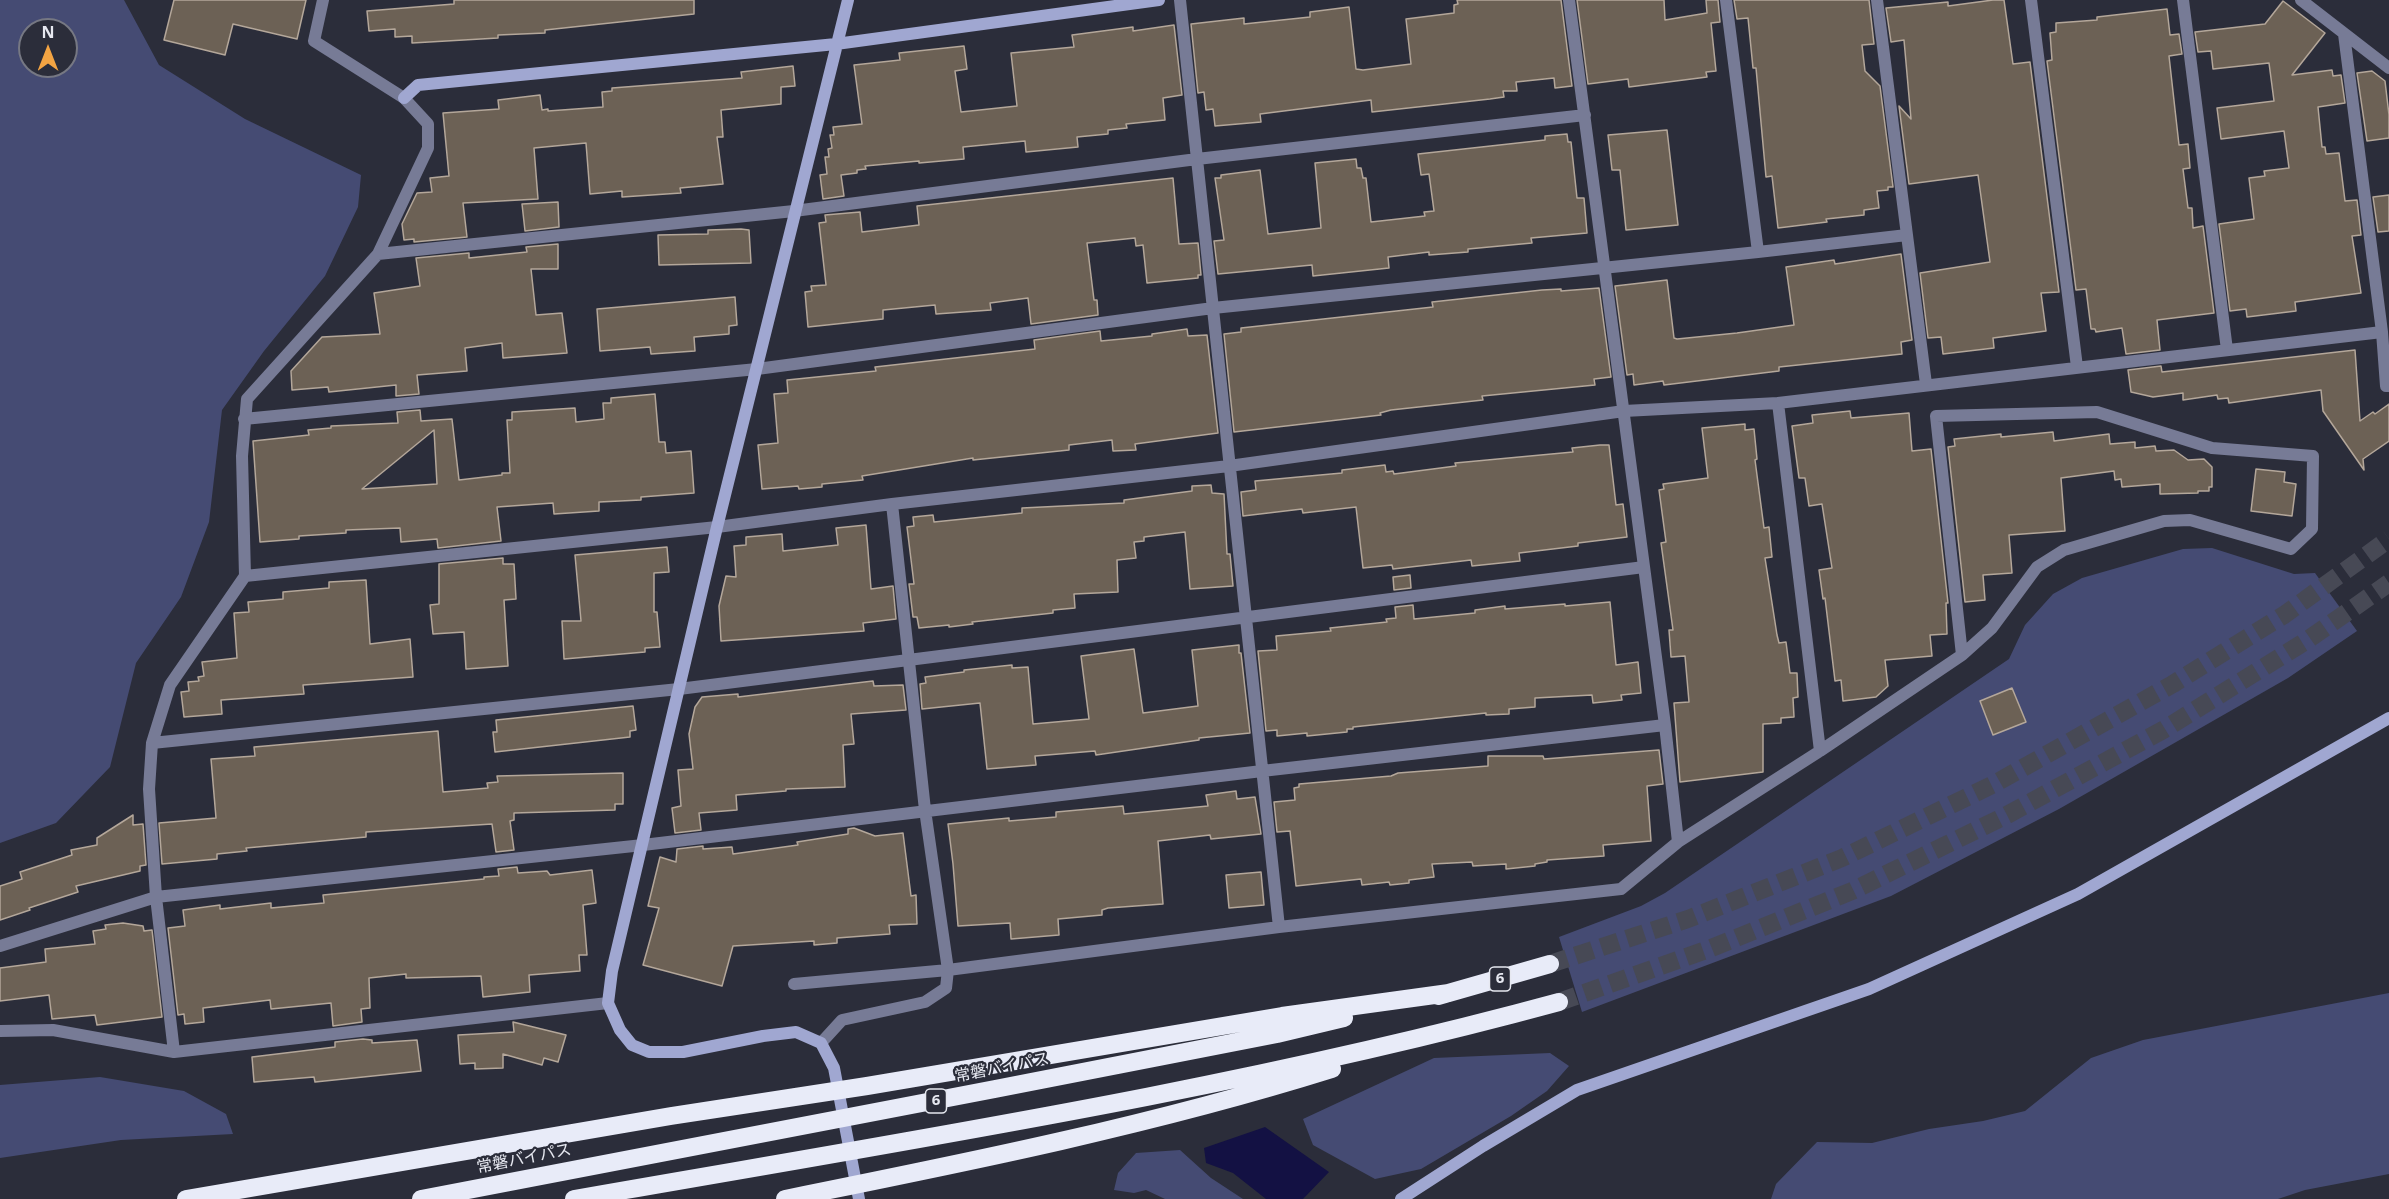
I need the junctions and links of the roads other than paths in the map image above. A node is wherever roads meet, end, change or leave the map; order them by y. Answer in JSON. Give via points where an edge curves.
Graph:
{"nodes":[{"id":1,"x":323,"y":0,"type":"edge"},
{"id":2,"x":848,"y":0,"type":"edge"},
{"id":3,"x":1159,"y":0,"type":"edge"},
{"id":4,"x":1180,"y":0,"type":"edge"},
{"id":5,"x":1569,"y":0,"type":"edge"},
{"id":6,"x":1726,"y":0,"type":"edge"},
{"id":7,"x":1877,"y":0,"type":"edge"},
{"id":8,"x":2031,"y":0,"type":"edge"},
{"id":9,"x":2183,"y":0,"type":"edge"},
{"id":10,"x":2301,"y":0,"type":"edge"},
{"id":11,"x":2344,"y":34,"type":"junction"},
{"id":12,"x":836,"y":44,"type":"junction"},
{"id":13,"x":2389,"y":68,"type":"edge"},
{"id":14,"x":404,"y":98,"type":"junction"},
{"id":15,"x":1585,"y":115,"type":"junction"},
{"id":16,"x":1197,"y":159,"type":"junction"},
{"id":17,"x":794,"y":211,"type":"junction"},
{"id":18,"x":1906,"y":235,"type":"junction"},
{"id":19,"x":1758,"y":252,"type":"junction"},
{"id":20,"x":378,"y":254,"type":"junction"},
{"id":21,"x":1605,"y":268,"type":"junction"},
{"id":22,"x":1213,"y":308,"type":"junction"},
{"id":23,"x":2382,"y":332,"type":"junction"},
{"id":24,"x":2227,"y":350,"type":"junction"},
{"id":25,"x":2077,"y":368,"type":"junction"},
{"id":26,"x":757,"y":369,"type":"junction"},
{"id":27,"x":1926,"y":384,"type":"junction"},
{"id":28,"x":2389,"y":386,"type":"edge"},
{"id":29,"x":1778,"y":403,"type":"junction"},
{"id":30,"x":1624,"y":411,"type":"junction"},
{"id":31,"x":244,"y":419,"type":"junction"},
{"id":32,"x":1229,"y":466,"type":"junction"},
{"id":33,"x":892,"y":504,"type":"junction"},
{"id":34,"x":717,"y":527,"type":"junction"},
{"id":35,"x":1644,"y":567,"type":"junction"},
{"id":36,"x":245,"y":576,"type":"junction"},
{"id":37,"x":1245,"y":616,"type":"junction"},
{"id":38,"x":1962,"y":655,"type":"junction"},
{"id":39,"x":909,"y":660,"type":"junction"},
{"id":40,"x":679,"y":689,"type":"junction"},
{"id":41,"x":2389,"y":718,"type":"edge"},
{"id":42,"x":1665,"y":725,"type":"junction"},
{"id":43,"x":152,"y":743,"type":"junction"},
{"id":44,"x":1821,"y":751,"type":"junction"},
{"id":45,"x":1262,"y":771,"type":"junction"},
{"id":46,"x":925,"y":810,"type":"junction"},
{"id":47,"x":1678,"y":842,"type":"junction"},
{"id":48,"x":643,"y":845,"type":"junction"},
{"id":49,"x":156,"y":897,"type":"junction"},
{"id":50,"x":1279,"y":927,"type":"junction"},
{"id":51,"x":0,"y":946,"type":"edge"},
{"id":52,"x":1550,"y":964,"type":"tunnel mouth"},
{"id":53,"x":948,"y":970,"type":"junction"},
{"id":54,"x":794,"y":984,"type":"dead end"},
{"id":55,"x":1449,"y":993,"type":"junction"},
{"id":56,"x":1559,"y":1002,"type":"tunnel mouth"},
{"id":57,"x":608,"y":1003,"type":"junction"},
{"id":58,"x":1463,"y":1028,"type":"junction"},
{"id":59,"x":0,"y":1031,"type":"edge"},
{"id":60,"x":821,"y":1042,"type":"junction"},
{"id":61,"x":174,"y":1052,"type":"junction"},
{"id":62,"x":186,"y":1199,"type":"edge"},
{"id":63,"x":421,"y":1199,"type":"edge"},
{"id":64,"x":574,"y":1199,"type":"edge"},
{"id":65,"x":785,"y":1199,"type":"edge"},
{"id":66,"x":859,"y":1199,"type":"edge"},
{"id":67,"x":1401,"y":1199,"type":"edge"}],
"edges":[{"from":1,"to":14,"type":"street","via":[[314,41]]},
{"from":2,"to":12,"type":"street"},
{"from":3,"to":12,"type":"street"},
{"from":4,"to":16,"type":"street"},
{"from":5,"to":15,"type":"street"},
{"from":6,"to":19,"type":"street"},
{"from":7,"to":18,"type":"street"},
{"from":8,"to":25,"type":"street"},
{"from":9,"to":24,"type":"street"},
{"from":10,"to":11,"type":"street"},
{"from":11,"to":13,"type":"street"},
{"from":11,"to":23,"type":"street"},
{"from":12,"to":14,"type":"street","via":[[418,85]]},
{"from":12,"to":17,"type":"street"},
{"from":14,"to":20,"type":"street","via":[[429,124],[428,148]]},
{"from":15,"to":16,"type":"street"},
{"from":15,"to":21,"type":"street"},
{"from":16,"to":17,"type":"street"},
{"from":16,"to":22,"type":"street"},
{"from":17,"to":20,"type":"street"},
{"from":17,"to":26,"type":"street"},
{"from":18,"to":19,"type":"street"},
{"from":18,"to":27,"type":"street"},
{"from":19,"to":21,"type":"street"},
{"from":20,"to":31,"type":"street","via":[[247,399]]},
{"from":21,"to":22,"type":"street"},
{"from":21,"to":30,"type":"street"},
{"from":22,"to":26,"type":"street"},
{"from":22,"to":32,"type":"street"},
{"from":23,"to":24,"type":"street"},
{"from":23,"to":28,"type":"street"},
{"from":24,"to":25,"type":"street"},
{"from":25,"to":27,"type":"street"},
{"from":26,"to":31,"type":"street"},
{"from":26,"to":34,"type":"street"},
{"from":27,"to":29,"type":"street"},
{"from":29,"to":30,"type":"street"},
{"from":29,"to":44,"type":"street"},
{"from":30,"to":32,"type":"street"},
{"from":30,"to":35,"type":"street"},
{"from":31,"to":36,"type":"street"},
{"from":32,"to":33,"type":"street"},
{"from":32,"to":37,"type":"street"},
{"from":33,"to":34,"type":"street"},
{"from":33,"to":39,"type":"street"},
{"from":34,"to":36,"type":"street"},
{"from":34,"to":40,"type":"street"},
{"from":35,"to":37,"type":"street"},
{"from":35,"to":42,"type":"street"},
{"from":36,"to":43,"type":"street","via":[[170,685]]},
{"from":37,"to":39,"type":"street"},
{"from":37,"to":45,"type":"street"},
{"from":38,"to":38,"type":"street","via":[[1992,628],[2037,567],[2064,550],[2164,521],[2190,520],[2291,549],[2312,529],[2313,456],[2212,448],[2097,412],[1936,416]]},
{"from":38,"to":44,"type":"street"},
{"from":39,"to":40,"type":"street"},
{"from":39,"to":46,"type":"street"},
{"from":40,"to":43,"type":"street"},
{"from":40,"to":48,"type":"street"},
{"from":41,"to":67,"type":"street","via":[[2078,894],[1869,989],[1577,1090]]},
{"from":42,"to":45,"type":"street"},
{"from":42,"to":47,"type":"street"},
{"from":43,"to":49,"type":"street","via":[[149,789]]},
{"from":44,"to":47,"type":"street"},
{"from":45,"to":46,"type":"street"},
{"from":45,"to":50,"type":"street"},
{"from":46,"to":48,"type":"street"},
{"from":46,"to":53,"type":"street"},
{"from":47,"to":50,"type":"street","via":[[1621,889]]},
{"from":48,"to":49,"type":"street"},
{"from":48,"to":57,"type":"street","via":[[612,971]]},
{"from":49,"to":51,"type":"street"},
{"from":49,"to":61,"type":"street"},
{"from":50,"to":53,"type":"street"},
{"from":52,"to":55,"type":"highway","name":"常磐バイパス","number":"6"},
{"from":53,"to":54,"type":"street"},
{"from":53,"to":60,"type":"street","via":[[946,988],[925,1002],[842,1020]]},
{"from":55,"to":62,"type":"highway","via":[[1282,1016]]},
{"from":55,"to":63,"type":"highway","name":"常磐バイパス","number":"6","via":[[1277,1034]]},
{"from":56,"to":58,"type":"highway","number":"6"},
{"from":57,"to":60,"type":"street","via":[[632,1045],[649,1052],[683,1052],[796,1032]]},
{"from":57,"to":61,"type":"street"},
{"from":58,"to":64,"type":"highway","number":"6","via":[[1272,1072]]},
{"from":58,"to":65,"type":"highway","via":[[1180,1113]]},
{"from":59,"to":61,"type":"street","via":[[53,1030]]},
{"from":60,"to":66,"type":"street","via":[[834,1068]]}]}
